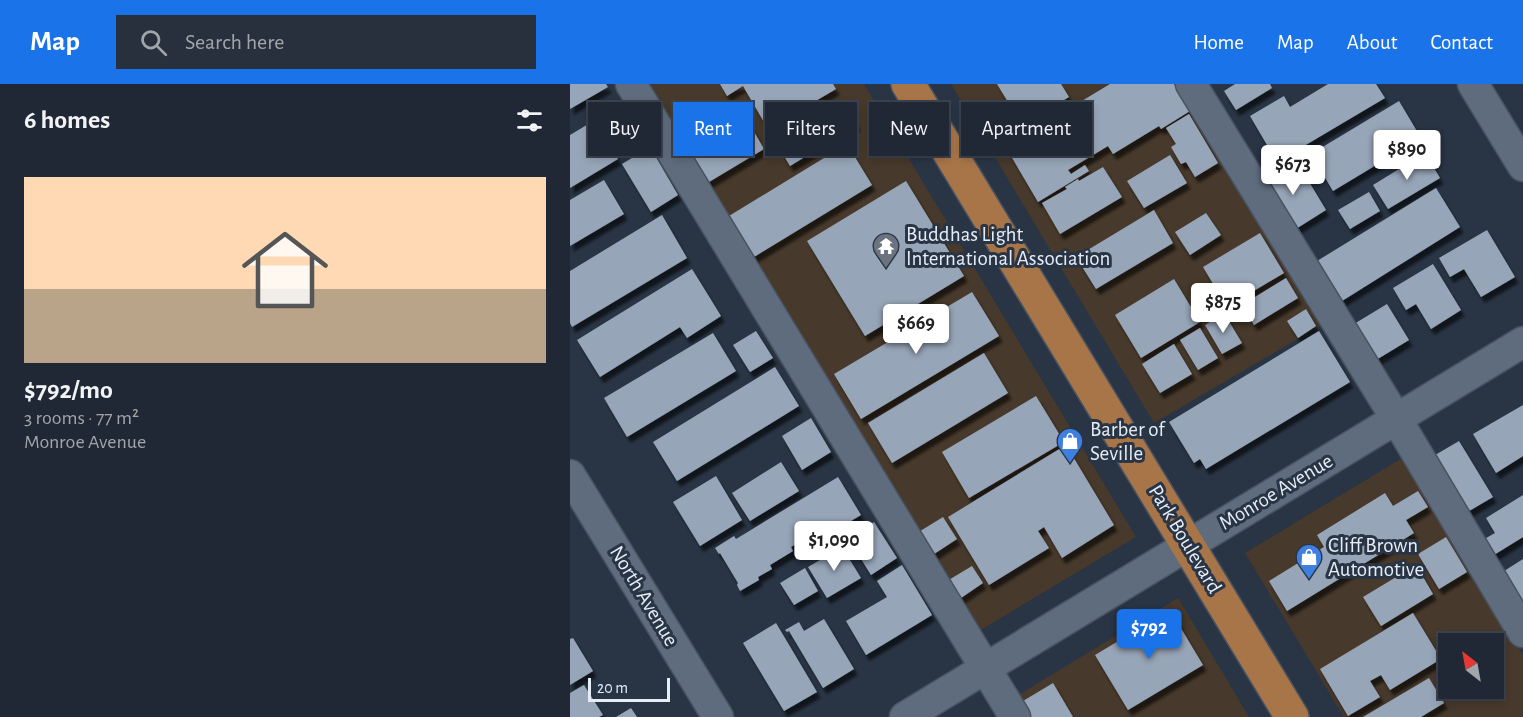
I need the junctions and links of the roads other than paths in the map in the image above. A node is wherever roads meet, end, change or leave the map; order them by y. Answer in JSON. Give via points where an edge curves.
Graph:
{"nodes":[{"id":1,"x":632,"y":84,"type":"edge"},
{"id":2,"x":908,"y":84,"type":"edge"},
{"id":3,"x":1191,"y":84,"type":"edge"},
{"id":4,"x":1473,"y":84,"type":"edge"},
{"id":5,"x":1523,"y":166,"type":"edge"},
{"id":6,"x":1523,"y":342,"type":"edge"},
{"id":7,"x":1397,"y":420,"type":"junction"},
{"id":8,"x":570,"y":475,"type":"edge"},
{"id":9,"x":1189,"y":545,"type":"junction"},
{"id":10,"x":1523,"y":632,"type":"edge"},
{"id":11,"x":986,"y":668,"type":"junction"},
{"id":12,"x":718,"y":717,"type":"edge"},
{"id":13,"x":905,"y":717,"type":"edge"},
{"id":14,"x":1015,"y":717,"type":"edge"},
{"id":15,"x":1292,"y":717,"type":"edge"}],
"edges":[{"from":1,"to":11,"type":"street"},
{"from":2,"to":9,"type":"main road","name":"Park Boulevard"},
{"from":3,"to":7,"type":"street"},
{"from":4,"to":5,"type":"street"},
{"from":6,"to":7,"type":"street","name":"Monroe Avenue"},
{"from":7,"to":9,"type":"street","name":"Monroe Avenue"},
{"from":7,"to":10,"type":"street"},
{"from":8,"to":12,"type":"street","name":"North Avenue"},
{"from":9,"to":11,"type":"street","name":"Monroe Avenue"},
{"from":9,"to":15,"type":"main road","name":"Park Boulevard"},
{"from":11,"to":13,"type":"street","name":"Monroe Avenue"},
{"from":11,"to":14,"type":"street"}]}
